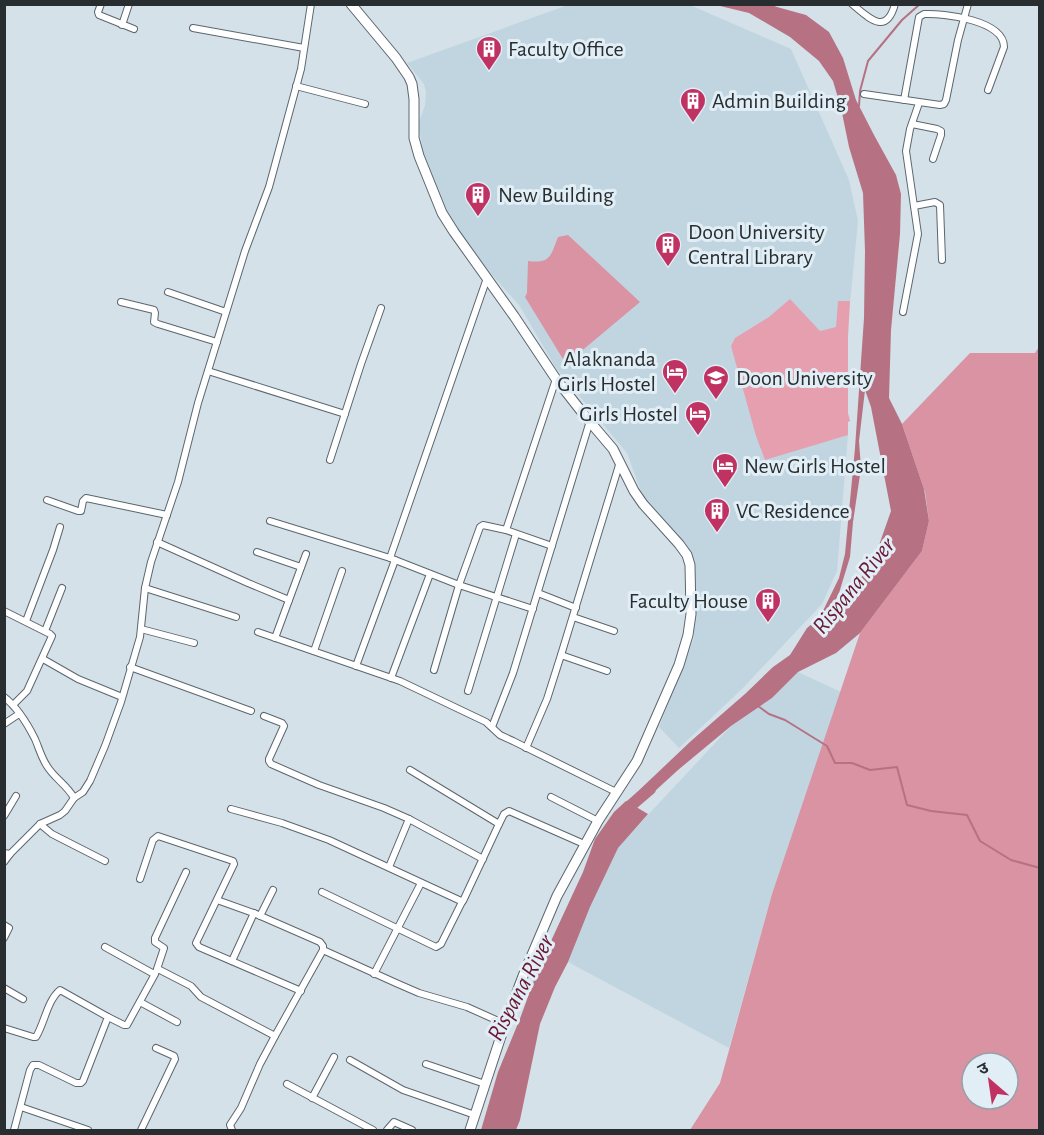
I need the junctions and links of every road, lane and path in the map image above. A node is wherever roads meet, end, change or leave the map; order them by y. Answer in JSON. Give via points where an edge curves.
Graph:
{"nodes":[{"id":1,"x":101,"y":4,"type":"edge"},
{"id":2,"x":129,"y":4,"type":"edge"},
{"id":3,"x":311,"y":4,"type":"edge"},
{"id":4,"x":351,"y":4,"type":"edge"},
{"id":5,"x":852,"y":4,"type":"edge"},
{"id":6,"x":895,"y":4,"type":"edge"},
{"id":7,"x":968,"y":4,"type":"edge"},
{"id":8,"x":964,"y":18,"type":"junction"},
{"id":9,"x":122,"y":25,"type":"junction"},
{"id":10,"x":193,"y":28,"type":"dead end"},
{"id":11,"x":134,"y":29,"type":"dead end"},
{"id":12,"x":304,"y":48,"type":"junction"},
{"id":13,"x":296,"y":86,"type":"junction"},
{"id":14,"x":987,"y":90,"type":"dead end"},
{"id":15,"x":864,"y":94,"type":"dead end"},
{"id":16,"x":904,"y":100,"type":"junction"},
{"id":17,"x":919,"y":103,"type":"junction"},
{"id":18,"x":365,"y":104,"type":"dead end"},
{"id":19,"x":912,"y":124,"type":"junction"},
{"id":20,"x":933,"y":159,"type":"dead end"},
{"id":21,"x":914,"y":206,"type":"junction"},
{"id":22,"x":942,"y":260,"type":"dead end"},
{"id":23,"x":487,"y":278,"type":"junction"},
{"id":24,"x":168,"y":292,"type":"dead end"},
{"id":25,"x":121,"y":302,"type":"dead end"},
{"id":26,"x":381,"y":308,"type":"dead end"},
{"id":27,"x":226,"y":312,"type":"junction"},
{"id":28,"x":903,"y":312,"type":"dead end"},
{"id":29,"x":217,"y":342,"type":"junction"},
{"id":30,"x":208,"y":371,"type":"junction"},
{"id":31,"x":556,"y":379,"type":"junction"},
{"id":32,"x":345,"y":414,"type":"junction"},
{"id":33,"x":590,"y":421,"type":"junction"},
{"id":34,"x":330,"y":460,"type":"dead end"},
{"id":35,"x":620,"y":462,"type":"junction"},
{"id":36,"x":47,"y":500,"type":"dead end"},
{"id":37,"x":167,"y":515,"type":"junction"},
{"id":38,"x":270,"y":521,"type":"dead end"},
{"id":39,"x":60,"y":527,"type":"dead end"},
{"id":40,"x":506,"y":530,"type":"junction"},
{"id":41,"x":516,"y":534,"type":"junction"},
{"id":42,"x":157,"y":542,"type":"junction"},
{"id":43,"x":552,"y":546,"type":"junction"},
{"id":44,"x":257,"y":552,"type":"dead end"},
{"id":45,"x":306,"y":554,"type":"dead end"},
{"id":46,"x":392,"y":559,"type":"junction"},
{"id":47,"x":301,"y":567,"type":"junction"},
{"id":48,"x":342,"y":571,"type":"dead end"},
{"id":49,"x":430,"y":574,"type":"junction"},
{"id":50,"x":459,"y":585,"type":"junction"},
{"id":51,"x":62,"y":588,"type":"dead end"},
{"id":52,"x":145,"y":588,"type":"junction"},
{"id":53,"x":538,"y":593,"type":"junction"},
{"id":54,"x":496,"y":597,"type":"junction"},
{"id":55,"x":290,"y":600,"type":"junction"},
{"id":56,"x":576,"y":608,"type":"junction"},
{"id":57,"x":533,"y":609,"type":"junction"},
{"id":58,"x":4,"y":611,"type":"edge"},
{"id":59,"x":236,"y":617,"type":"dead end"},
{"id":60,"x":573,"y":617,"type":"junction"},
{"id":61,"x":26,"y":621,"type":"junction"},
{"id":62,"x":141,"y":629,"type":"junction"},
{"id":63,"x":45,"y":631,"type":"junction"},
{"id":64,"x":614,"y":631,"type":"dead end"},
{"id":65,"x":258,"y":632,"type":"dead end"},
{"id":66,"x":275,"y":638,"type":"junction"},
{"id":67,"x":194,"y":643,"type":"dead end"},
{"id":68,"x":314,"y":651,"type":"junction"},
{"id":69,"x":561,"y":655,"type":"junction"},
{"id":70,"x":43,"y":658,"type":"junction"},
{"id":71,"x":356,"y":666,"type":"junction"},
{"id":72,"x":130,"y":667,"type":"junction"},
{"id":73,"x":434,"y":670,"type":"dead end"},
{"id":74,"x":607,"y":671,"type":"dead end"},
{"id":75,"x":391,"y":678,"type":"junction"},
{"id":76,"x":468,"y":692,"type":"dead end"},
{"id":77,"x":4,"y":697,"type":"edge"},
{"id":78,"x":122,"y":697,"type":"junction"},
{"id":79,"x":13,"y":705,"type":"junction"},
{"id":80,"x":251,"y":711,"type":"dead end"},
{"id":81,"x":19,"y":714,"type":"junction"},
{"id":82,"x":264,"y":716,"type":"dead end"},
{"id":83,"x":4,"y":724,"type":"edge"},
{"id":84,"x":492,"y":727,"type":"junction"},
{"id":85,"x":526,"y":748,"type":"junction"},
{"id":86,"x":410,"y":770,"type":"dead end"},
{"id":87,"x":616,"y":792,"type":"junction"},
{"id":88,"x":16,"y":796,"type":"dead end"},
{"id":89,"x":551,"y":796,"type":"dead end"},
{"id":90,"x":74,"y":798,"type":"junction"},
{"id":91,"x":231,"y":809,"type":"dead end"},
{"id":92,"x":4,"y":816,"type":"edge"},
{"id":93,"x":410,"y":819,"type":"junction"},
{"id":94,"x":598,"y":821,"type":"junction"},
{"id":95,"x":40,"y":824,"type":"junction"},
{"id":96,"x":499,"y":824,"type":"junction"},
{"id":97,"x":584,"y":844,"type":"junction"},
{"id":98,"x":7,"y":854,"type":"edge"},
{"id":99,"x":483,"y":859,"type":"junction"},
{"id":100,"x":105,"y":861,"type":"dead end"},
{"id":101,"x":4,"y":862,"type":"edge"},
{"id":102,"x":389,"y":867,"type":"junction"},
{"id":103,"x":186,"y":872,"type":"dead end"},
{"id":104,"x":140,"y":879,"type":"dead end"},
{"id":105,"x":421,"y":883,"type":"junction"},
{"id":106,"x":273,"y":890,"type":"dead end"},
{"id":107,"x":322,"y":892,"type":"dead end"},
{"id":108,"x":217,"y":900,"type":"junction"},
{"id":109,"x":462,"y":902,"type":"junction"},
{"id":110,"x":257,"y":914,"type":"junction"},
{"id":111,"x":4,"y":925,"type":"edge"},
{"id":112,"x":398,"y":928,"type":"junction"},
{"id":113,"x":4,"y":938,"type":"edge"},
{"id":114,"x":105,"y":947,"type":"dead end"},
{"id":115,"x":323,"y":950,"type":"junction"},
{"id":116,"x":231,"y":961,"type":"junction"},
{"id":117,"x":156,"y":972,"type":"junction"},
{"id":118,"x":374,"y":974,"type":"junction"},
{"id":119,"x":4,"y":988,"type":"edge"},
{"id":120,"x":301,"y":991,"type":"junction"},
{"id":121,"x":23,"y":999,"type":"dead end"},
{"id":122,"x":140,"y":1002,"type":"junction"},
{"id":123,"x":108,"y":1017,"type":"junction"},
{"id":124,"x":177,"y":1022,"type":"dead end"},
{"id":125,"x":505,"y":1024,"type":"junction"},
{"id":126,"x":4,"y":1028,"type":"edge"},
{"id":127,"x":275,"y":1036,"type":"junction"},
{"id":128,"x":156,"y":1047,"type":"dead end"},
{"id":129,"x":334,"y":1057,"type":"dead end"},
{"id":130,"x":350,"y":1060,"type":"dead end"},
{"id":131,"x":426,"y":1064,"type":"dead end"},
{"id":132,"x":287,"y":1084,"type":"dead end"},
{"id":133,"x":485,"y":1084,"type":"junction"},
{"id":134,"x":312,"y":1098,"type":"junction"},
{"id":135,"x":21,"y":1107,"type":"junction"},
{"id":136,"x":475,"y":1115,"type":"junction"},
{"id":137,"x":14,"y":1131,"type":"edge"},
{"id":138,"x":88,"y":1131,"type":"edge"},
{"id":139,"x":141,"y":1131,"type":"edge"},
{"id":140,"x":232,"y":1131,"type":"edge"},
{"id":141,"x":373,"y":1131,"type":"edge"},
{"id":142,"x":387,"y":1131,"type":"edge"},
{"id":143,"x":412,"y":1131,"type":"edge"},
{"id":144,"x":470,"y":1131,"type":"edge"}],
"edges":[{"from":1,"to":9,"type":"street","via":[[99,15]]},
{"from":2,"to":9,"type":"street"},
{"from":3,"to":12,"type":"street"},
{"from":4,"to":23,"type":"main road","via":[[409,77],[418,156],[442,213]]},
{"from":5,"to":6,"type":"street","via":[[880,23],[886,21]]},
{"from":7,"to":8,"type":"street"},
{"from":8,"to":14,"type":"street","via":[[988,27],[1005,43]]},
{"from":8,"to":16,"type":"street","via":[[927,13],[919,16]]},
{"from":8,"to":17,"type":"street","via":[[945,102]]},
{"from":9,"to":11,"type":"street"},
{"from":10,"to":12,"type":"street"},
{"from":12,"to":13,"type":"street"},
{"from":13,"to":18,"type":"street"},
{"from":13,"to":27,"type":"street","via":[[269,187]]},
{"from":15,"to":16,"type":"street"},
{"from":16,"to":17,"type":"street"},
{"from":17,"to":19,"type":"street"},
{"from":19,"to":20,"type":"street","via":[[941,131]]},
{"from":19,"to":21,"type":"street","via":[[906,151]]},
{"from":21,"to":22,"type":"street","via":[[935,202],[940,205]]},
{"from":21,"to":28,"type":"street","via":[[918,234]]},
{"from":23,"to":31,"type":"main road"},
{"from":23,"to":46,"type":"street"},
{"from":24,"to":27,"type":"street"},
{"from":25,"to":29,"type":"street","via":[[154,310],[154,322],[158,324]]},
{"from":26,"to":32,"type":"street"},
{"from":27,"to":29,"type":"street"},
{"from":29,"to":30,"type":"street"},
{"from":30,"to":32,"type":"street"},
{"from":30,"to":37,"type":"street"},
{"from":31,"to":33,"type":"main road"},
{"from":31,"to":40,"type":"street"},
{"from":32,"to":34,"type":"street"},
{"from":33,"to":35,"type":"main road"},
{"from":33,"to":43,"type":"street"},
{"from":35,"to":56,"type":"street"},
{"from":35,"to":87,"type":"main road","via":[[642,504],[687,555],[691,614],[679,665],[637,761]]},
{"from":36,"to":37,"type":"street","via":[[80,512],[86,498]]},
{"from":37,"to":42,"type":"street"},
{"from":38,"to":46,"type":"street"},
{"from":39,"to":61,"type":"street"},
{"from":40,"to":41,"type":"street"},
{"from":40,"to":50,"type":"street","via":[[480,526]]},
{"from":41,"to":43,"type":"street"},
{"from":41,"to":54,"type":"street"},
{"from":42,"to":52,"type":"street"},
{"from":42,"to":55,"type":"street"},
{"from":43,"to":53,"type":"street"},
{"from":44,"to":47,"type":"street"},
{"from":45,"to":47,"type":"street"},
{"from":46,"to":49,"type":"street"},
{"from":46,"to":71,"type":"street"},
{"from":47,"to":55,"type":"street"},
{"from":48,"to":68,"type":"street"},
{"from":49,"to":50,"type":"street"},
{"from":49,"to":75,"type":"street"},
{"from":50,"to":54,"type":"street"},
{"from":50,"to":73,"type":"street"},
{"from":51,"to":63,"type":"street"},
{"from":52,"to":59,"type":"street"},
{"from":52,"to":62,"type":"street"},
{"from":53,"to":56,"type":"street"},
{"from":53,"to":57,"type":"street"},
{"from":54,"to":57,"type":"street"},
{"from":54,"to":76,"type":"street"},
{"from":55,"to":66,"type":"street"},
{"from":56,"to":60,"type":"street"},
{"from":57,"to":84,"type":"street"},
{"from":58,"to":61,"type":"street"},
{"from":60,"to":64,"type":"street"},
{"from":60,"to":69,"type":"street"},
{"from":61,"to":63,"type":"street"},
{"from":62,"to":67,"type":"street"},
{"from":62,"to":72,"type":"street"},
{"from":63,"to":70,"type":"street","via":[[52,636]]},
{"from":65,"to":66,"type":"street"},
{"from":66,"to":68,"type":"street"},
{"from":68,"to":71,"type":"street"},
{"from":69,"to":74,"type":"street"},
{"from":69,"to":85,"type":"street"},
{"from":70,"to":78,"type":"street","via":[[78,679]]},
{"from":70,"to":79,"type":"street","via":[[27,690]]},
{"from":71,"to":75,"type":"street"},
{"from":72,"to":78,"type":"street"},
{"from":72,"to":80,"type":"street"},
{"from":75,"to":84,"type":"street"},
{"from":77,"to":79,"type":"street"},
{"from":78,"to":90,"type":"street","via":[[90,781]]},
{"from":79,"to":81,"type":"street"},
{"from":81,"to":83,"type":"street"},
{"from":81,"to":90,"type":"street","via":[[36,740],[45,764]]},
{"from":82,"to":93,"type":"street","via":[[284,726],[268,761],[271,764]]},
{"from":84,"to":85,"type":"street"},
{"from":85,"to":87,"type":"street"},
{"from":86,"to":96,"type":"street"},
{"from":87,"to":94,"type":"main road"},
{"from":88,"to":92,"type":"street"},
{"from":89,"to":94,"type":"street"},
{"from":90,"to":95,"type":"street","via":[[60,815]]},
{"from":91,"to":102,"type":"street","via":[[329,840]]},
{"from":93,"to":99,"type":"street"},
{"from":93,"to":102,"type":"street"},
{"from":94,"to":97,"type":"main road"},
{"from":95,"to":98,"type":"street"},
{"from":95,"to":100,"type":"street"},
{"from":96,"to":97,"type":"street","via":[[507,812],[512,812]]},
{"from":96,"to":99,"type":"street"},
{"from":97,"to":125,"type":"main road","via":[[557,896]]},
{"from":98,"to":101,"type":"street"},
{"from":99,"to":109,"type":"street"},
{"from":102,"to":105,"type":"street"},
{"from":103,"to":117,"type":"street","via":[[155,938],[165,948]]},
{"from":104,"to":108,"type":"street","via":[[153,840],[160,836],[233,861]]},
{"from":105,"to":109,"type":"street"},
{"from":105,"to":112,"type":"street"},
{"from":106,"to":110,"type":"street"},
{"from":107,"to":112,"type":"street"},
{"from":108,"to":110,"type":"street"},
{"from":108,"to":116,"type":"street","via":[[196,943]]},
{"from":109,"to":112,"type":"street","via":[[437,946]]},
{"from":110,"to":115,"type":"street","via":[[320,942]]},
{"from":110,"to":116,"type":"street"},
{"from":111,"to":113,"type":"street","via":[[9,928]]},
{"from":112,"to":118,"type":"street"},
{"from":114,"to":117,"type":"street"},
{"from":115,"to":118,"type":"street"},
{"from":115,"to":120,"type":"street"},
{"from":116,"to":120,"type":"street"},
{"from":117,"to":122,"type":"street"},
{"from":117,"to":127,"type":"street","via":[[188,984],[201,997]]},
{"from":118,"to":125,"type":"street"},
{"from":119,"to":121,"type":"street"},
{"from":120,"to":127,"type":"street"},
{"from":122,"to":123,"type":"street","via":[[127,1025]]},
{"from":122,"to":124,"type":"street"},
{"from":123,"to":126,"type":"street","via":[[60,990],[36,1037]]},
{"from":123,"to":135,"type":"street","via":[[83,1081],[76,1083],[33,1065]]},
{"from":125,"to":133,"type":"main road"},
{"from":127,"to":140,"type":"street","via":[[230,1125]]},
{"from":128,"to":139,"type":"street","via":[[175,1059]]},
{"from":129,"to":134,"type":"street"},
{"from":130,"to":136,"type":"street","via":[[404,1090]]},
{"from":131,"to":133,"type":"street"},
{"from":132,"to":134,"type":"street"},
{"from":133,"to":136,"type":"main road"},
{"from":134,"to":141,"type":"street"},
{"from":135,"to":137,"type":"street"},
{"from":135,"to":138,"type":"street"},
{"from":136,"to":144,"type":"main road"},
{"from":142,"to":143,"type":"street","via":[[394,1122]]}]}
